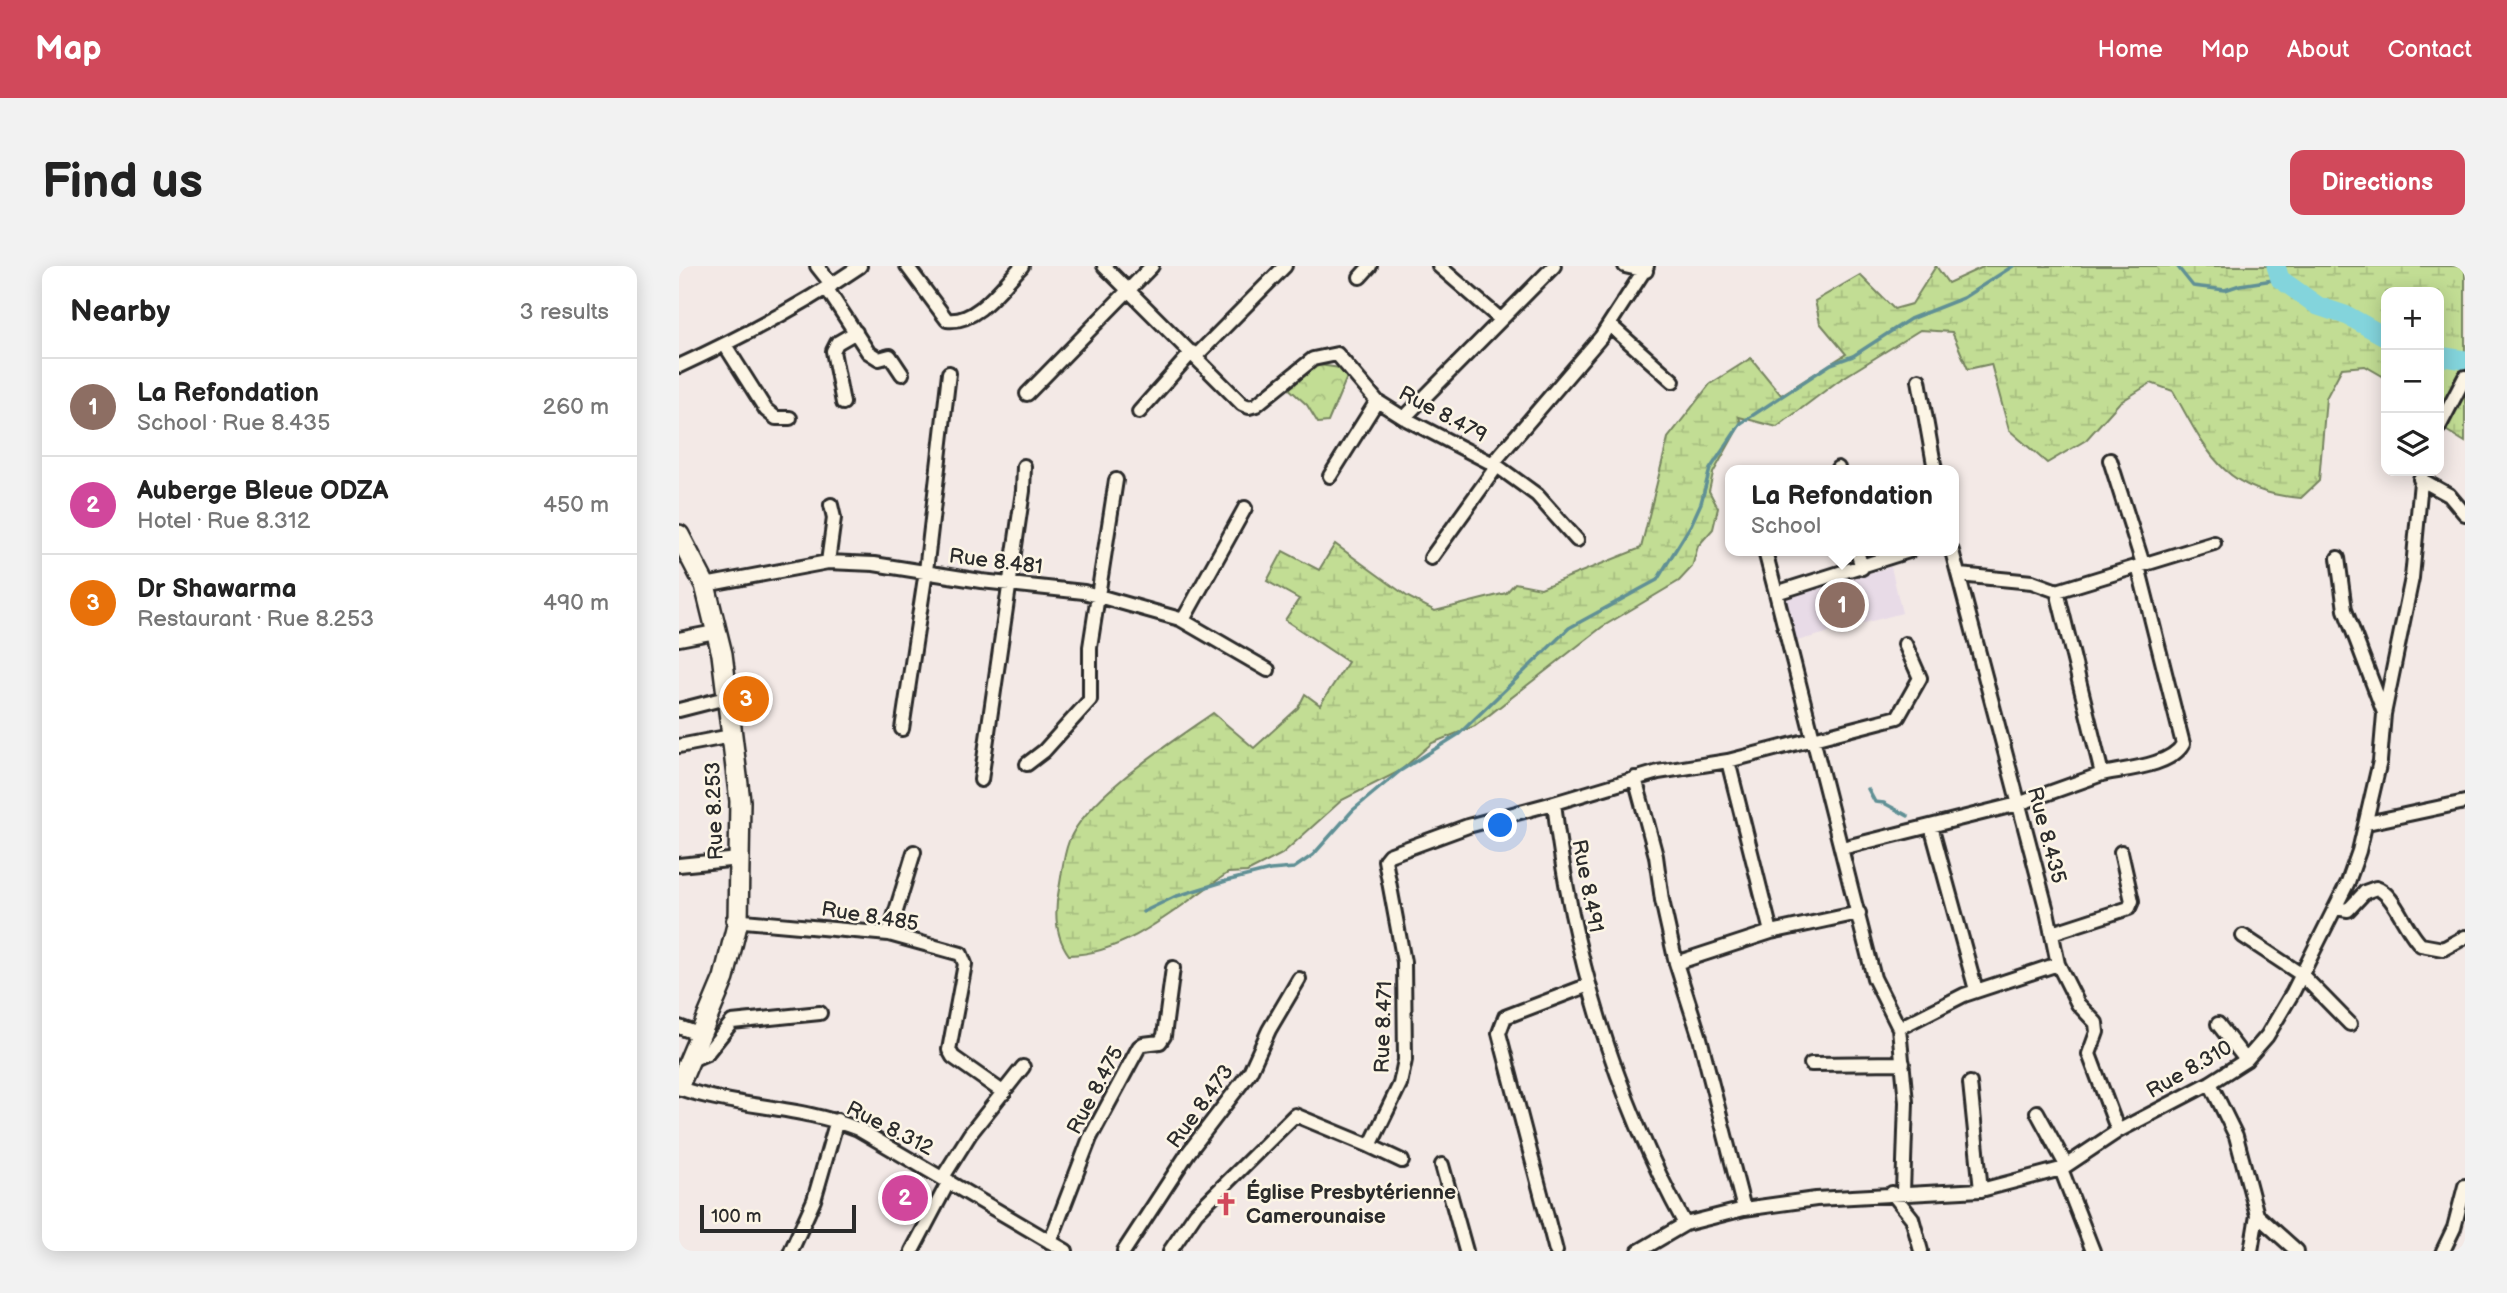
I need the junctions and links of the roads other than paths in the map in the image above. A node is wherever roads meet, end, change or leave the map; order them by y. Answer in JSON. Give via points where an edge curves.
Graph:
{"nodes":[{"id":1,"x":817,"y":266,"type":"edge"},
{"id":2,"x":860,"y":266,"type":"edge"},
{"id":3,"x":907,"y":266,"type":"edge"},
{"id":4,"x":1022,"y":266,"type":"edge"},
{"id":5,"x":1104,"y":266,"type":"edge"},
{"id":6,"x":1152,"y":266,"type":"edge"},
{"id":7,"x":1285,"y":266,"type":"edge"},
{"id":8,"x":1370,"y":266,"type":"edge"},
{"id":9,"x":1439,"y":266,"type":"edge"},
{"id":10,"x":1553,"y":266,"type":"edge"},
{"id":11,"x":1625,"y":266,"type":"edge"},
{"id":12,"x":1647,"y":268,"type":"edge"},
{"id":13,"x":1360,"y":277,"type":"dead end"},
{"id":14,"x":830,"y":287,"type":"junction"},
{"id":15,"x":1128,"y":290,"type":"junction"},
{"id":16,"x":1499,"y":318,"type":"junction"},
{"id":17,"x":1610,"y":325,"type":"junction"},
{"id":18,"x":856,"y":332,"type":"junction"},
{"id":19,"x":725,"y":345,"type":"junction"},
{"id":20,"x":1194,"y":354,"type":"junction"},
{"id":21,"x":679,"y":366,"type":"edge"},
{"id":22,"x":949,"y":373,"type":"dead end"},
{"id":23,"x":902,"y":374,"type":"dead end"},
{"id":24,"x":2465,"y":377,"type":"edge"},
{"id":25,"x":1919,"y":380,"type":"dead end"},
{"id":26,"x":1673,"y":381,"type":"dead end"},
{"id":27,"x":1027,"y":394,"type":"dead end"},
{"id":28,"x":1377,"y":401,"type":"junction"},
{"id":29,"x":843,"y":402,"type":"dead end"},
{"id":30,"x":1139,"y":412,"type":"dead end"},
{"id":31,"x":2444,"y":417,"type":"edge"},
{"id":32,"x":790,"y":418,"type":"dead end"},
{"id":33,"x":1403,"y":418,"type":"junction"},
{"id":34,"x":2110,"y":460,"type":"dead end"},
{"id":35,"x":1495,"y":464,"type":"junction"},
{"id":36,"x":1934,"y":465,"type":"edge"},
{"id":37,"x":1024,"y":466,"type":"dead end"},
{"id":38,"x":1330,"y":476,"type":"dead end"},
{"id":39,"x":2421,"y":476,"type":"edge"},
{"id":40,"x":2422,"y":476,"type":"edge"},
{"id":41,"x":1116,"y":480,"type":"dead end"},
{"id":42,"x":831,"y":505,"type":"dead end"},
{"id":43,"x":1245,"y":508,"type":"dead end"},
{"id":44,"x":2465,"y":514,"type":"edge"},
{"id":45,"x":679,"y":535,"type":"edge"},
{"id":46,"x":1577,"y":540,"type":"dead end"},
{"id":47,"x":2214,"y":543,"type":"dead end"},
{"id":48,"x":679,"y":552,"type":"edge"},
{"id":49,"x":1766,"y":556,"type":"edge"},
{"id":50,"x":1858,"y":556,"type":"edge"},
{"id":51,"x":1895,"y":556,"type":"edge"},
{"id":52,"x":1953,"y":556,"type":"edge"},
{"id":53,"x":1431,"y":558,"type":"dead end"},
{"id":54,"x":2338,"y":558,"type":"dead end"},
{"id":55,"x":828,"y":562,"type":"junction"},
{"id":56,"x":2141,"y":565,"type":"junction"},
{"id":57,"x":1862,"y":568,"type":"junction"},
{"id":58,"x":926,"y":571,"type":"junction"},
{"id":59,"x":1959,"y":575,"type":"junction"},
{"id":60,"x":1010,"y":583,"type":"junction"},
{"id":61,"x":705,"y":585,"type":"junction"},
{"id":62,"x":2057,"y":591,"type":"junction"},
{"id":63,"x":1776,"y":593,"type":"junction"},
{"id":64,"x":1098,"y":594,"type":"junction"},
{"id":65,"x":1183,"y":620,"type":"junction"},
{"id":66,"x":710,"y":633,"type":"junction"},
{"id":67,"x":679,"y":639,"type":"edge"},
{"id":68,"x":1905,"y":644,"type":"dead end"},
{"id":69,"x":1268,"y":670,"type":"dead end"},
{"id":70,"x":722,"y":699,"type":"junction"},
{"id":71,"x":679,"y":710,"type":"edge"},
{"id":72,"x":2384,"y":714,"type":"junction"},
{"id":73,"x":902,"y":729,"type":"dead end"},
{"id":74,"x":726,"y":737,"type":"junction"},
{"id":75,"x":1814,"y":740,"type":"junction"},
{"id":76,"x":679,"y":746,"type":"edge"},
{"id":77,"x":1728,"y":761,"type":"junction"},
{"id":78,"x":1027,"y":764,"type":"dead end"},
{"id":79,"x":2102,"y":774,"type":"junction"},
{"id":80,"x":1635,"y":778,"type":"junction"},
{"id":81,"x":981,"y":779,"type":"dead end"},
{"id":82,"x":2465,"y":802,"type":"edge"},
{"id":83,"x":1554,"y":803,"type":"junction"},
{"id":84,"x":2018,"y":804,"type":"junction"},
{"id":85,"x":2367,"y":823,"type":"junction"},
{"id":86,"x":1931,"y":826,"type":"junction"},
{"id":87,"x":1842,"y":848,"type":"junction"},
{"id":88,"x":914,"y":852,"type":"dead end"},
{"id":89,"x":2121,"y":852,"type":"dead end"},
{"id":90,"x":736,"y":859,"type":"junction"},
{"id":91,"x":679,"y":865,"type":"edge"},
{"id":92,"x":2335,"y":908,"type":"junction"},
{"id":93,"x":1859,"y":913,"type":"junction"},
{"id":94,"x":734,"y":920,"type":"junction"},
{"id":95,"x":1771,"y":932,"type":"junction"},
{"id":96,"x":2052,"y":933,"type":"junction"},
{"id":97,"x":889,"y":934,"type":"junction"},
{"id":98,"x":2243,"y":936,"type":"dead end"},
{"id":99,"x":2465,"y":937,"type":"edge"},
{"id":100,"x":1676,"y":963,"type":"junction"},
{"id":101,"x":2058,"y":964,"type":"junction"},
{"id":102,"x":1173,"y":968,"type":"dead end"},
{"id":103,"x":2302,"y":975,"type":"junction"},
{"id":104,"x":1299,"y":979,"type":"dead end"},
{"id":105,"x":1589,"y":985,"type":"junction"},
{"id":106,"x":1976,"y":990,"type":"junction"},
{"id":107,"x":820,"y":1013,"type":"dead end"},
{"id":108,"x":2218,"y":1024,"type":"dead end"},
{"id":109,"x":2350,"y":1024,"type":"dead end"},
{"id":110,"x":1899,"y":1028,"type":"junction"},
{"id":111,"x":692,"y":1031,"type":"edge"},
{"id":112,"x":2246,"y":1060,"type":"junction"},
{"id":113,"x":1903,"y":1063,"type":"junction"},
{"id":114,"x":1811,"y":1064,"type":"dead end"},
{"id":115,"x":685,"y":1065,"type":"edge"},
{"id":116,"x":1023,"y":1067,"type":"dead end"},
{"id":117,"x":1970,"y":1083,"type":"dead end"},
{"id":118,"x":2210,"y":1083,"type":"junction"},
{"id":119,"x":679,"y":1086,"type":"edge"},
{"id":120,"x":1004,"y":1093,"type":"junction"},
{"id":121,"x":2037,"y":1112,"type":"dead end"},
{"id":122,"x":837,"y":1120,"type":"junction"},
{"id":123,"x":2118,"y":1131,"type":"junction"},
{"id":124,"x":1370,"y":1146,"type":"junction"},
{"id":125,"x":1402,"y":1161,"type":"dead end"},
{"id":126,"x":1442,"y":1165,"type":"dead end"},
{"id":127,"x":2063,"y":1167,"type":"junction"},
{"id":128,"x":946,"y":1179,"type":"junction"},
{"id":129,"x":2465,"y":1186,"type":"edge"},
{"id":130,"x":1981,"y":1190,"type":"junction"},
{"id":131,"x":1897,"y":1193,"type":"junction"},
{"id":132,"x":1744,"y":1209,"type":"junction"},
{"id":133,"x":2257,"y":1215,"type":"junction"},
{"id":134,"x":1685,"y":1224,"type":"junction"},
{"id":135,"x":2460,"y":1228,"type":"edge"},
{"id":136,"x":1050,"y":1242,"type":"junction"},
{"id":137,"x":791,"y":1251,"type":"edge"},
{"id":138,"x":912,"y":1251,"type":"edge"},
{"id":139,"x":1066,"y":1251,"type":"edge"},
{"id":140,"x":1124,"y":1251,"type":"edge"},
{"id":141,"x":1170,"y":1251,"type":"edge"},
{"id":142,"x":1467,"y":1251,"type":"edge"},
{"id":143,"x":1556,"y":1251,"type":"edge"},
{"id":144,"x":1639,"y":1251,"type":"edge"},
{"id":145,"x":1921,"y":1251,"type":"edge"},
{"id":146,"x":2093,"y":1251,"type":"edge"},
{"id":147,"x":2251,"y":1251,"type":"edge"},
{"id":148,"x":2297,"y":1251,"type":"edge"},
{"id":149,"x":2443,"y":1251,"type":"edge"}],
"edges":[{"from":1,"to":14,"type":"street"},
{"from":2,"to":14,"type":"street"},
{"from":3,"to":4,"type":"street","via":[[947,320],[967,320]]},
{"from":5,"to":15,"type":"street","name":"Rue 8.479"},
{"from":6,"to":15,"type":"street"},
{"from":7,"to":20,"type":"street"},
{"from":8,"to":13,"type":"street"},
{"from":9,"to":16,"type":"street"},
{"from":10,"to":16,"type":"street"},
{"from":11,"to":12,"type":"street"},
{"from":12,"to":17,"type":"street"},
{"from":14,"to":18,"type":"street"},
{"from":14,"to":19,"type":"street"},
{"from":15,"to":20,"type":"street","name":"Rue 8.479"},
{"from":15,"to":27,"type":"street"},
{"from":16,"to":33,"type":"street"},
{"from":17,"to":26,"type":"street"},
{"from":17,"to":35,"type":"street"},
{"from":18,"to":23,"type":"street","via":[[874,358],[890,356]]},
{"from":18,"to":29,"type":"street","via":[[837,343],[833,351]]},
{"from":19,"to":21,"type":"street"},
{"from":19,"to":32,"type":"street","via":[[766,410],[776,418]]},
{"from":20,"to":28,"type":"street","name":"Rue 8.479","via":[[1249,407],[1313,359],[1332,354],[1341,358]]},
{"from":20,"to":30,"type":"street"},
{"from":22,"to":58,"type":"street"},
{"from":24,"to":31,"type":"street"},
{"from":25,"to":36,"type":"street"},
{"from":28,"to":33,"type":"street","name":"Rue 8.479"},
{"from":28,"to":38,"type":"street"},
{"from":33,"to":35,"type":"street","name":"Rue 8.479"},
{"from":34,"to":56,"type":"street"},
{"from":35,"to":46,"type":"street","name":"Rue 8.479","via":[[1537,495]]},
{"from":35,"to":53,"type":"street"},
{"from":37,"to":60,"type":"street"},
{"from":39,"to":72,"type":"street","name":"Rue 8.310","via":[[2412,578]]},
{"from":40,"to":44,"type":"street","via":[[2449,495]]},
{"from":41,"to":64,"type":"street"},
{"from":42,"to":55,"type":"street","via":[[834,518]]},
{"from":43,"to":65,"type":"street"},
{"from":45,"to":61,"type":"highway","name":"Rue 8.253"},
{"from":47,"to":56,"type":"street"},
{"from":48,"to":66,"type":"highway","name":"Rue 8.253"},
{"from":49,"to":63,"type":"street"},
{"from":50,"to":57,"type":"street"},
{"from":51,"to":57,"type":"street"},
{"from":52,"to":59,"type":"street","name":"Rue 8.435"},
{"from":54,"to":72,"type":"street","via":[[2345,610]]},
{"from":55,"to":58,"type":"street","name":"Rue 8.481"},
{"from":55,"to":61,"type":"street","name":"Rue 8.481"},
{"from":56,"to":62,"type":"street"},
{"from":56,"to":79,"type":"street","via":[[2183,744],[2175,754],[2157,761]]},
{"from":57,"to":63,"type":"street"},
{"from":58,"to":60,"type":"street","name":"Rue 8.481"},
{"from":58,"to":73,"type":"street"},
{"from":59,"to":62,"type":"street","via":[[2032,582]]},
{"from":59,"to":84,"type":"street","name":"Rue 8.435"},
{"from":60,"to":64,"type":"street","name":"Rue 8.481"},
{"from":60,"to":81,"type":"street"},
{"from":61,"to":90,"type":"highway","name":"Rue 8.253","via":[[722,654],[731,720],[740,801]]},
{"from":62,"to":79,"type":"street"},
{"from":63,"to":75,"type":"street"},
{"from":64,"to":65,"type":"street","name":"Rue 8.481"},
{"from":64,"to":78,"type":"street","via":[[1088,705]]},
{"from":65,"to":69,"type":"street","name":"Rue 8.481"},
{"from":66,"to":67,"type":"street"},
{"from":66,"to":70,"type":"highway","name":"Rue 8.253"},
{"from":68,"to":75,"type":"street","via":[[1920,678],[1898,717]]},
{"from":70,"to":71,"type":"street"},
{"from":70,"to":74,"type":"highway","name":"Rue 8.253"},
{"from":72,"to":85,"type":"street","name":"Rue 8.310"},
{"from":74,"to":76,"type":"street"},
{"from":74,"to":90,"type":"highway","name":"Rue 8.253"},
{"from":75,"to":77,"type":"street"},
{"from":75,"to":87,"type":"street"},
{"from":77,"to":80,"type":"street"},
{"from":77,"to":95,"type":"street"},
{"from":79,"to":84,"type":"street"},
{"from":80,"to":83,"type":"street"},
{"from":80,"to":100,"type":"street","via":[[1656,856]]},
{"from":82,"to":85,"type":"street"},
{"from":83,"to":105,"type":"street","name":"Rue 8.491","via":[[1562,865]]},
{"from":83,"to":124,"type":"street","name":"Rue 8.471","via":[[1468,826],[1385,860],[1404,962],[1405,1060],[1400,1084]]},
{"from":84,"to":86,"type":"street"},
{"from":84,"to":96,"type":"street","name":"Rue 8.435"},
{"from":85,"to":92,"type":"street","name":"Rue 8.310"},
{"from":86,"to":87,"type":"street"},
{"from":86,"to":106,"type":"street"},
{"from":87,"to":93,"type":"street"},
{"from":88,"to":97,"type":"street"},
{"from":89,"to":96,"type":"street","via":[[2132,901],[2129,908]]},
{"from":90,"to":91,"type":"street"},
{"from":90,"to":94,"type":"highway","name":"Rue 8.253"},
{"from":92,"to":99,"type":"street","via":[[2348,910],[2364,892],[2376,888],[2387,893],[2421,945],[2443,949]]},
{"from":92,"to":103,"type":"street","name":"Rue 8.310"},
{"from":93,"to":95,"type":"street"},
{"from":93,"to":110,"type":"street","via":[[1874,978]]},
{"from":94,"to":97,"type":"street","name":"Rue 8.485"},
{"from":94,"to":111,"type":"highway","name":"Rue 8.253","via":[[720,968]]},
{"from":95,"to":100,"type":"street"},
{"from":96,"to":101,"type":"street","name":"Rue 8.435"},
{"from":97,"to":120,"type":"street","name":"Rue 8.485","via":[[961,954],[965,964],[949,1050]]},
{"from":98,"to":103,"type":"street"},
{"from":100,"to":132,"type":"street"},
{"from":101,"to":106,"type":"street"},
{"from":101,"to":123,"type":"street","name":"Rue 8.435","via":[[2078,1004],[2095,1023],[2097,1032],[2089,1054]]},
{"from":102,"to":136,"type":"street","name":"Rue 8.475","via":[[1164,1036],[1160,1042],[1139,1047],[1083,1154]]},
{"from":103,"to":109,"type":"street"},
{"from":103,"to":112,"type":"street","name":"Rue 8.310","via":[[2267,1036]]},
{"from":104,"to":140,"type":"street","name":"Rue 8.473","via":[[1250,1072],[1188,1153]]},
{"from":105,"to":134,"type":"street","name":"Rue 8.491","via":[[1637,1129]]},
{"from":105,"to":143,"type":"street","via":[[1505,1017],[1499,1033]]},
{"from":106,"to":110,"type":"street"},
{"from":107,"to":115,"type":"street","via":[[732,1022],[707,1053]]},
{"from":108,"to":112,"type":"street"},
{"from":110,"to":113,"type":"street"},
{"from":111,"to":115,"type":"highway","name":"Rue 8.253"},
{"from":112,"to":118,"type":"street","name":"Rue 8.310"},
{"from":113,"to":114,"type":"street"},
{"from":113,"to":131,"type":"street","via":[[1906,1142]]},
{"from":115,"to":119,"type":"highway","name":"Rue 8.253"},
{"from":116,"to":120,"type":"street"},
{"from":117,"to":130,"type":"street"},
{"from":118,"to":123,"type":"street","name":"Rue 8.310"},
{"from":118,"to":133,"type":"street","via":[[2236,1136]]},
{"from":119,"to":122,"type":"street","name":"Rue 8.312","via":[[745,1105]]},
{"from":120,"to":128,"type":"street","via":[[966,1140]]},
{"from":121,"to":127,"type":"street"},
{"from":122,"to":128,"type":"street","name":"Rue 8.312"},
{"from":122,"to":137,"type":"street","via":[[814,1200]]},
{"from":123,"to":127,"type":"street","name":"Rue 8.310"},
{"from":124,"to":125,"type":"street"},
{"from":124,"to":141,"type":"street","via":[[1295,1115],[1196,1213]]},
{"from":126,"to":142,"type":"street"},
{"from":127,"to":130,"type":"street","name":"Rue 8.310"},
{"from":127,"to":146,"type":"street"},
{"from":128,"to":136,"type":"street","name":"Rue 8.312"},
{"from":128,"to":138,"type":"street"},
{"from":129,"to":135,"type":"street"},
{"from":130,"to":131,"type":"street","name":"Rue 8.310"},
{"from":131,"to":132,"type":"street","name":"Rue 8.310"},
{"from":131,"to":145,"type":"street","via":[[1912,1218]]},
{"from":132,"to":134,"type":"street","name":"Rue 8.310"},
{"from":133,"to":147,"type":"street"},
{"from":133,"to":148,"type":"street"},
{"from":134,"to":144,"type":"street","name":"Rue 8.310"},
{"from":135,"to":149,"type":"street"},
{"from":136,"to":139,"type":"street","name":"Rue 8.312"}]}
